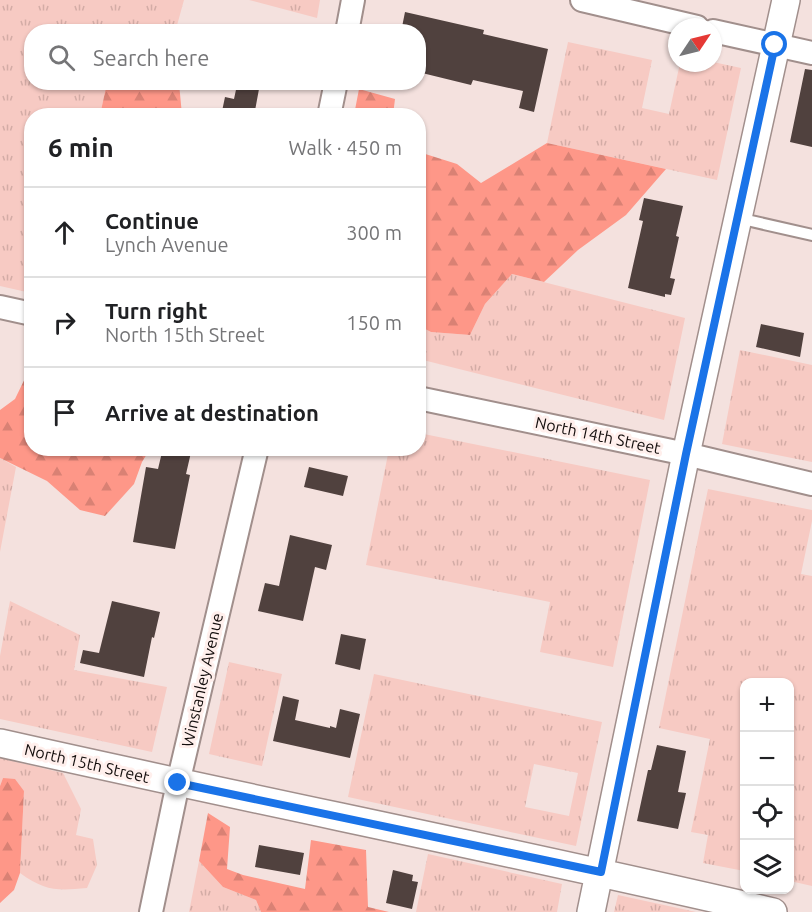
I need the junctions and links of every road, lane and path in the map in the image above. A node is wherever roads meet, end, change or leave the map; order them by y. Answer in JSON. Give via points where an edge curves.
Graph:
{"nodes":[{"id":1,"x":353,"y":0,"type":"edge"},
{"id":2,"x":582,"y":0,"type":"edge"},
{"id":3,"x":786,"y":0,"type":"edge"},
{"id":4,"x":668,"y":20,"type":"edge"},
{"id":5,"x":348,"y":24,"type":"edge"},
{"id":6,"x":722,"y":33,"type":"edge"},
{"id":7,"x":775,"y":45,"type":"junction"},
{"id":8,"x":812,"y":53,"type":"edge"},
{"id":9,"x":334,"y":90,"type":"edge"},
{"id":10,"x":331,"y":108,"type":"edge"},
{"id":11,"x":737,"y":218,"type":"junction"},
{"id":12,"x":812,"y":235,"type":"edge"},
{"id":13,"x":0,"y":307,"type":"edge"},
{"id":14,"x":24,"y":312,"type":"edge"},
{"id":15,"x":426,"y":400,"type":"edge"},
{"id":16,"x":686,"y":454,"type":"junction"},
{"id":17,"x":255,"y":456,"type":"edge"},
{"id":18,"x":812,"y":484,"type":"edge"},
{"id":19,"x":0,"y":743,"type":"edge"},
{"id":20,"x":178,"y":783,"type":"junction"},
{"id":21,"x":601,"y":872,"type":"junction"},
{"id":22,"x":151,"y":912,"type":"edge"},
{"id":23,"x":591,"y":912,"type":"edge"},
{"id":24,"x":773,"y":912,"type":"edge"}],
"edges":[{"from":1,"to":5,"type":"street"},
{"from":2,"to":4,"type":"street"},
{"from":3,"to":7,"type":"street"},
{"from":6,"to":7,"type":"street"},
{"from":7,"to":8,"type":"street"},
{"from":7,"to":11,"type":"street"},
{"from":9,"to":10,"type":"street"},
{"from":11,"to":12,"type":"lane"},
{"from":11,"to":16,"type":"street"},
{"from":13,"to":14,"type":"street"},
{"from":15,"to":16,"type":"street","name":"North 14th Street"},
{"from":16,"to":18,"type":"street","name":"North 14th Street"},
{"from":16,"to":21,"type":"street"},
{"from":17,"to":20,"type":"street","name":"Winstanley Avenue"},
{"from":19,"to":20,"type":"street","name":"North 15th Street"},
{"from":20,"to":21,"type":"street","name":"North 15th Street"},
{"from":20,"to":22,"type":"street","name":"Winstanley Avenue"},
{"from":21,"to":23,"type":"street"},
{"from":21,"to":24,"type":"street","name":"North 15th Street"}]}
